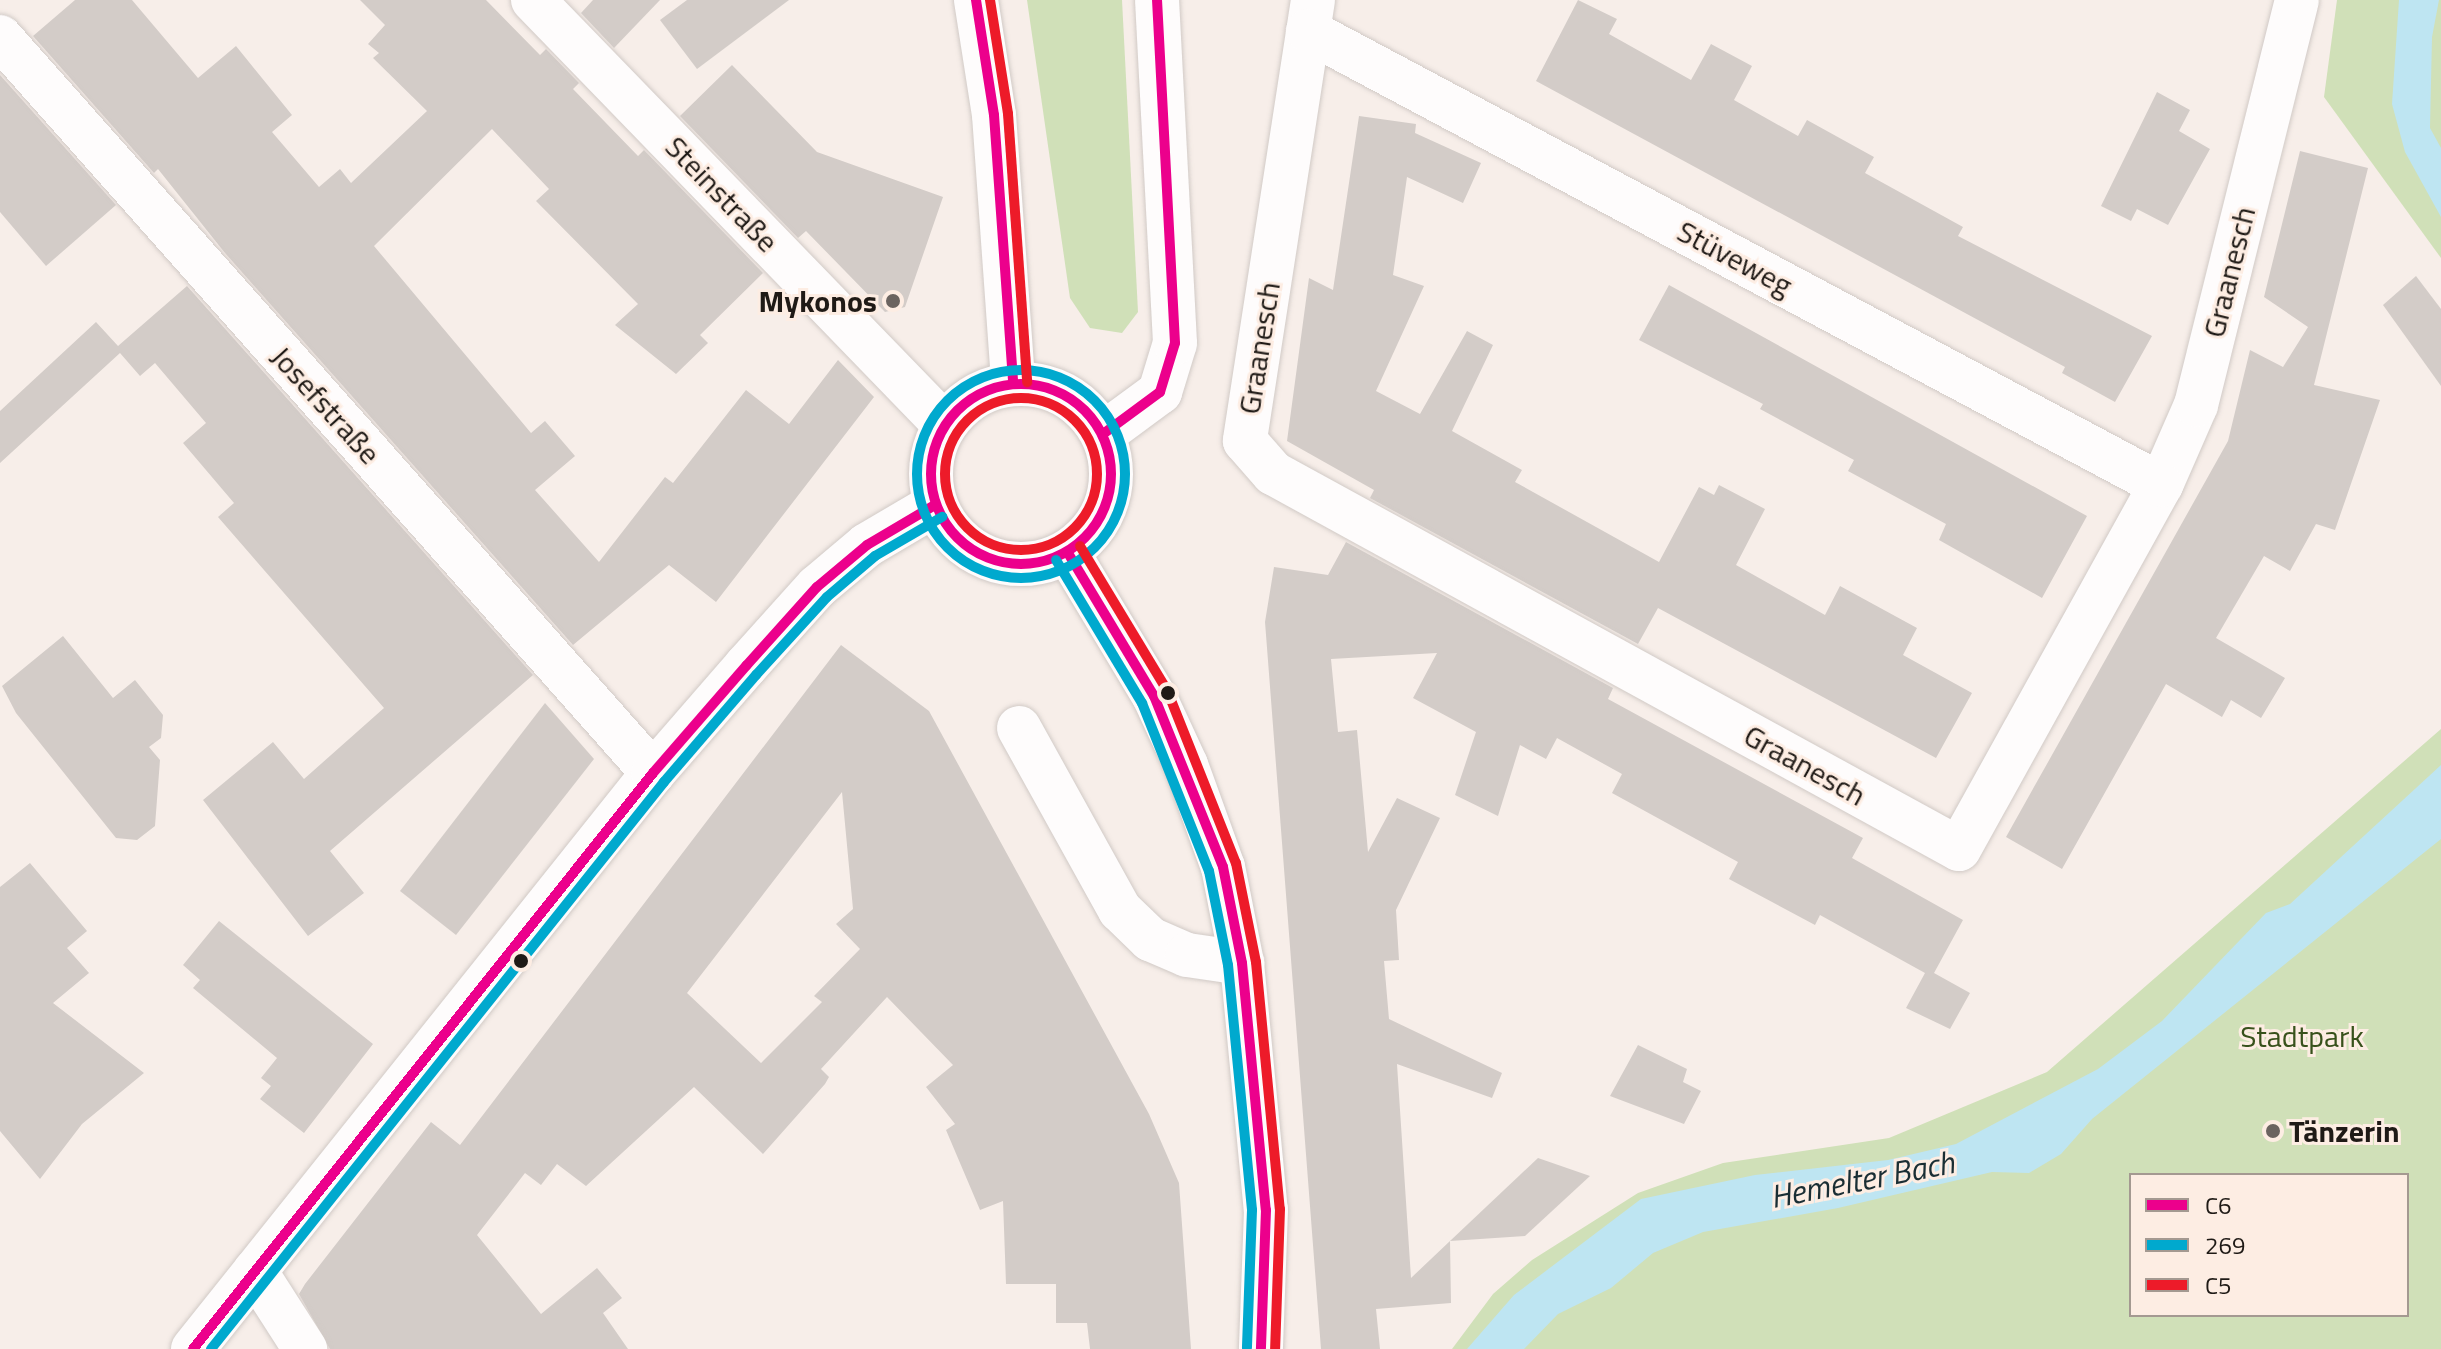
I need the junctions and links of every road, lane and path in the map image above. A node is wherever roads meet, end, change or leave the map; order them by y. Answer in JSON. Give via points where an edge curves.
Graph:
{"nodes":[{"id":1,"x":533,"y":0,"type":"edge"},
{"id":2,"x":976,"y":0,"type":"edge"},
{"id":3,"x":1157,"y":0,"type":"edge"},
{"id":4,"x":2297,"y":0,"type":"edge"},
{"id":5,"x":1310,"y":15,"type":"edge"},
{"id":6,"x":0,"y":37,"type":"edge"},
{"id":7,"x":1013,"y":383,"type":"junction"},
{"id":8,"x":944,"y":424,"type":"junction"},
{"id":9,"x":1103,"y":434,"type":"junction"},
{"id":10,"x":2161,"y":485,"type":"junction"},
{"id":11,"x":935,"y":505,"type":"junction"},
{"id":12,"x":1068,"y":553,"type":"junction"},
{"id":13,"x":1019,"y":728,"type":"dead end"},
{"id":14,"x":653,"y":773,"type":"junction"},
{"id":15,"x":1242,"y":963,"type":"junction"},
{"id":16,"x":255,"y":1271,"type":"junction"},
{"id":17,"x":193,"y":1349,"type":"edge"},
{"id":18,"x":305,"y":1349,"type":"edge"},
{"id":19,"x":1261,"y":1349,"type":"edge"}],
"edges":[{"from":1,"to":8,"type":"street","name":"Steinstraße"},
{"from":2,"to":7,"type":"street","via":[[994,115]]},
{"from":3,"to":9,"type":"street","via":[[1175,343],[1160,392]]},
{"from":4,"to":10,"type":"street","name":"Graanesch","via":[[2196,405]]},
{"from":5,"to":10,"type":"street","name":"Stüveweg"},
{"from":5,"to":10,"type":"street","name":"Graanesch","via":[[1245,441],[1273,473],[1959,849]]},
{"from":6,"to":14,"type":"street","name":"Josefstraße"},
{"from":7,"to":8,"type":"street","via":[[986,390]]},
{"from":7,"to":9,"type":"street","via":[[1049,388],[1080,406]]},
{"from":8,"to":11,"type":"street","via":[[933,449]]},
{"from":9,"to":12,"type":"street","via":[[1112,467],[1109,500],[1094,530]]},
{"from":11,"to":12,"type":"street","via":[[956,539],[990,561],[1030,566]]},
{"from":11,"to":14,"type":"street","via":[[867,545],[817,587]]},
{"from":12,"to":15,"type":"street","via":[[1154,696],[1186,765],[1223,867]]},
{"from":13,"to":15,"type":"street","via":[[1120,910],[1162,944],[1187,955]]},
{"from":14,"to":16,"type":"street"},
{"from":15,"to":19,"type":"street","via":[[1266,1210]]},
{"from":16,"to":17,"type":"street"},
{"from":16,"to":18,"type":"street"}]}
